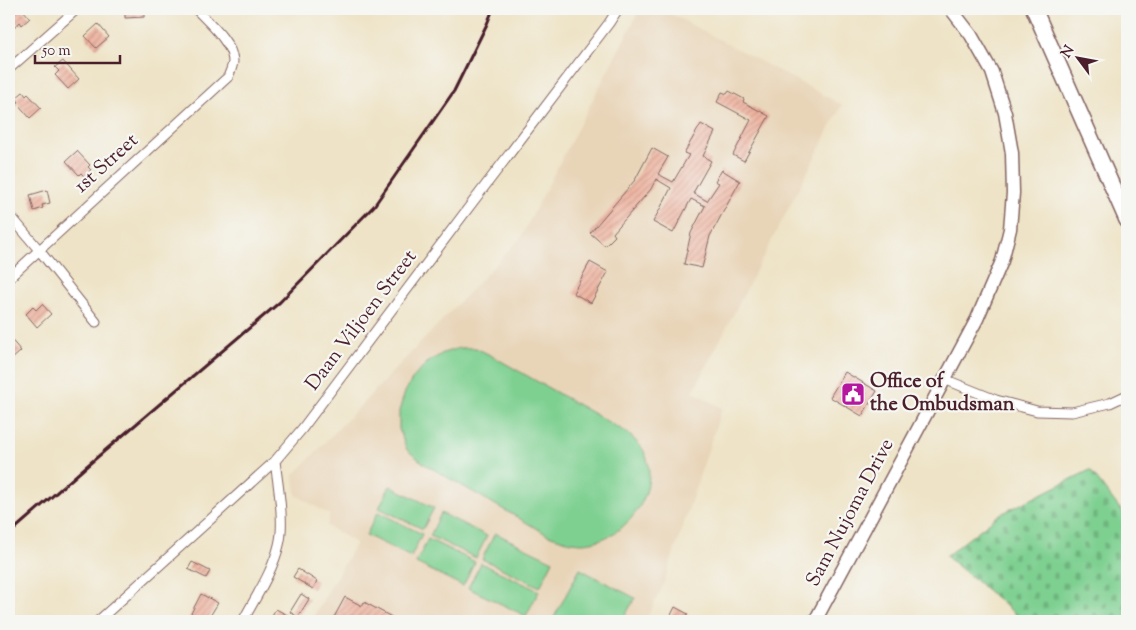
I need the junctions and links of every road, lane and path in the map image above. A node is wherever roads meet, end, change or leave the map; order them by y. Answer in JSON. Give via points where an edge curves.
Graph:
{"nodes":[{"id":1,"x":77,"y":9,"type":"edge"},
{"id":2,"x":196,"y":9,"type":"edge"},
{"id":3,"x":618,"y":9,"type":"edge"},
{"id":4,"x":951,"y":9,"type":"edge"},
{"id":5,"x":1034,"y":9,"type":"edge"},
{"id":6,"x":9,"y":69,"type":"edge"},
{"id":7,"x":9,"y":214,"type":"edge"},
{"id":8,"x":1127,"y":220,"type":"edge"},
{"id":9,"x":39,"y":250,"type":"junction"},
{"id":10,"x":9,"y":278,"type":"edge"},
{"id":11,"x":96,"y":322,"type":"dead end"},
{"id":12,"x":944,"y":379,"type":"junction"},
{"id":13,"x":1127,"y":395,"type":"edge"},
{"id":14,"x":276,"y":461,"type":"junction"},
{"id":15,"x":98,"y":621,"type":"edge"},
{"id":16,"x":243,"y":621,"type":"edge"},
{"id":17,"x":815,"y":621,"type":"edge"}],
"edges":[{"from":1,"to":6,"type":"street"},
{"from":2,"to":9,"type":"street","name":"1st Street","via":[[230,50],[233,62],[228,77]]},
{"from":3,"to":14,"type":"street","name":"Daan Viljoen Street"},
{"from":4,"to":12,"type":"main road","name":"Sam Nujoma Drive","via":[[971,35],[992,72],[1005,113],[1012,153],[1013,193],[1010,229],[1002,261]]},
{"from":5,"to":8,"type":"highway"},
{"from":7,"to":9,"type":"street"},
{"from":9,"to":10,"type":"street","name":"1st Street"},
{"from":9,"to":11,"type":"street"},
{"from":12,"to":13,"type":"street","via":[[996,400],[1037,411],[1072,412],[1110,403]]},
{"from":12,"to":17,"type":"main road","name":"Sam Nujoma Drive"},
{"from":14,"to":15,"type":"street","name":"Daan Viljoen Street"},
{"from":14,"to":16,"type":"street","via":[[282,524],[280,544],[274,563]]}]}
